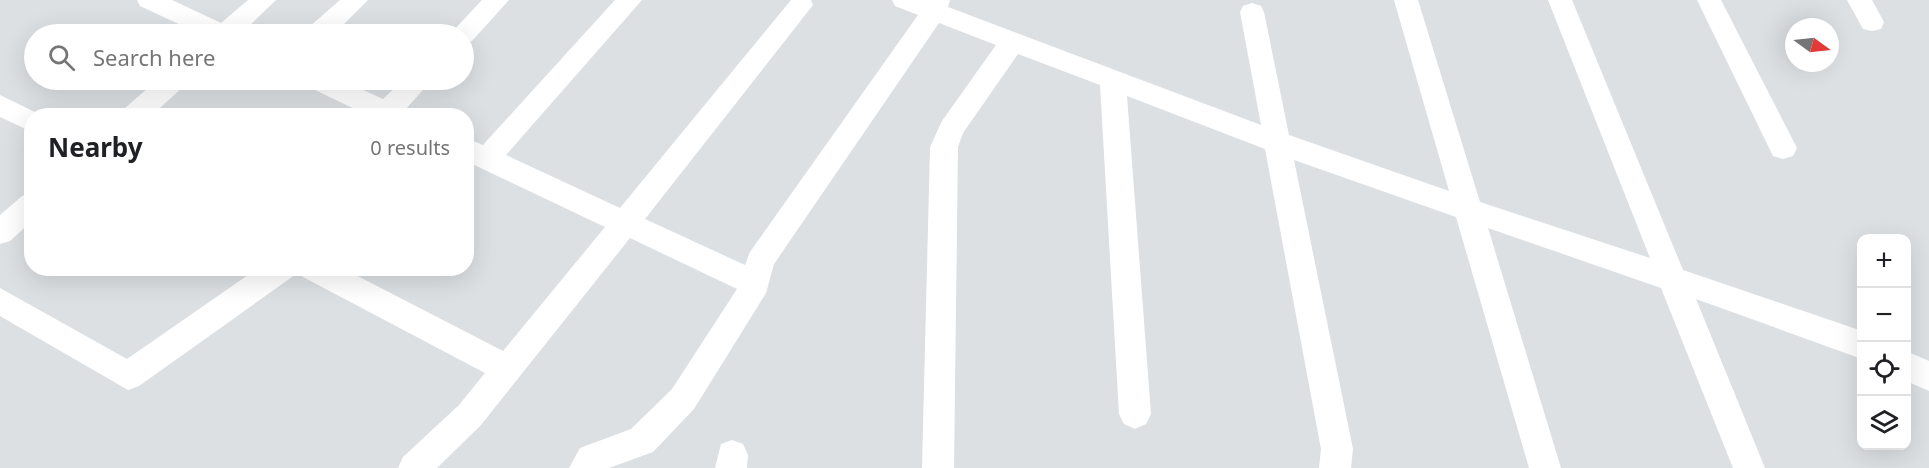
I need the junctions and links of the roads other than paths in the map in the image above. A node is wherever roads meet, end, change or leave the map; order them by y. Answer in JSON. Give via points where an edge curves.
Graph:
{"nodes":[{"id":1,"x":148,"y":0,"type":"edge"},
{"id":2,"x":264,"y":0,"type":"edge"},
{"id":3,"x":356,"y":0,"type":"edge"},
{"id":4,"x":497,"y":0,"type":"edge"},
{"id":5,"x":630,"y":0,"type":"edge"},
{"id":6,"x":904,"y":0,"type":"edge"},
{"id":7,"x":1406,"y":0,"type":"edge"},
{"id":8,"x":1560,"y":0,"type":"edge"},
{"id":9,"x":1709,"y":0,"type":"edge"},
{"id":10,"x":1859,"y":0,"type":"edge"},
{"id":11,"x":801,"y":5,"type":"dead end"},
{"id":12,"x":936,"y":6,"type":"edge"},
{"id":13,"x":1252,"y":12,"type":"dead end"},
{"id":14,"x":1872,"y":22,"type":"dead end"},
{"id":15,"x":201,"y":24,"type":"edge"},
{"id":16,"x":235,"y":24,"type":"edge"},
{"id":17,"x":329,"y":24,"type":"edge"},
{"id":18,"x":473,"y":24,"type":"edge"},
{"id":19,"x":1013,"y":41,"type":"junction"},
{"id":20,"x":1113,"y":79,"type":"junction"},
{"id":21,"x":163,"y":90,"type":"edge"},
{"id":22,"x":339,"y":90,"type":"edge"},
{"id":23,"x":411,"y":90,"type":"edge"},
{"id":24,"x":0,"y":105,"type":"edge"},
{"id":25,"x":142,"y":108,"type":"edge"},
{"id":26,"x":378,"y":108,"type":"edge"},
{"id":27,"x":396,"y":108,"type":"edge"},
{"id":28,"x":24,"y":118,"type":"edge"},
{"id":29,"x":1278,"y":142,"type":"junction"},
{"id":30,"x":1783,"y":148,"type":"dead end"},
{"id":31,"x":477,"y":154,"type":"edge"},
{"id":32,"x":1467,"y":208,"type":"junction"},
{"id":33,"x":24,"y":211,"type":"edge"},
{"id":34,"x":626,"y":223,"type":"junction"},
{"id":35,"x":0,"y":232,"type":"edge"},
{"id":36,"x":271,"y":276,"type":"edge"},
{"id":37,"x":328,"y":276,"type":"edge"},
{"id":38,"x":1673,"y":279,"type":"junction"},
{"id":39,"x":756,"y":284,"type":"junction"},
{"id":40,"x":0,"y":301,"type":"edge"},
{"id":41,"x":1857,"y":343,"type":"edge"},
{"id":42,"x":506,"y":368,"type":"junction"},
{"id":43,"x":1911,"y":368,"type":"edge"},
{"id":44,"x":1929,"y":377,"type":"edge"},
{"id":45,"x":1135,"y":414,"type":"dead end"},
{"id":46,"x":414,"y":468,"type":"edge"},
{"id":47,"x":585,"y":468,"type":"edge"},
{"id":48,"x":938,"y":468,"type":"edge"},
{"id":49,"x":1335,"y":468,"type":"edge"},
{"id":50,"x":1545,"y":468,"type":"edge"},
{"id":51,"x":1749,"y":468,"type":"edge"}],
"edges":[{"from":1,"to":15,"type":"street"},
{"from":2,"to":16,"type":"street"},
{"from":3,"to":17,"type":"street"},
{"from":4,"to":18,"type":"street"},
{"from":5,"to":31,"type":"street"},
{"from":6,"to":12,"type":"street"},
{"from":7,"to":32,"type":"street"},
{"from":8,"to":38,"type":"street"},
{"from":9,"to":30,"type":"street"},
{"from":10,"to":14,"type":"street"},
{"from":11,"to":34,"type":"street"},
{"from":12,"to":19,"type":"street"},
{"from":12,"to":39,"type":"street","via":[[760,261]]},
{"from":13,"to":29,"type":"street"},
{"from":19,"to":20,"type":"street"},
{"from":19,"to":48,"type":"street","via":[[951,129],[944,147]]},
{"from":20,"to":29,"type":"street"},
{"from":20,"to":45,"type":"street"},
{"from":21,"to":25,"type":"street"},
{"from":22,"to":26,"type":"street"},
{"from":23,"to":27,"type":"street"},
{"from":24,"to":28,"type":"street"},
{"from":29,"to":32,"type":"street"},
{"from":29,"to":49,"type":"street","via":[[1337,449]]},
{"from":31,"to":34,"type":"street"},
{"from":32,"to":38,"type":"street"},
{"from":32,"to":50,"type":"street"},
{"from":33,"to":35,"type":"street"},
{"from":34,"to":39,"type":"street"},
{"from":34,"to":42,"type":"street"},
{"from":36,"to":40,"type":"street","via":[[128,376]]},
{"from":37,"to":42,"type":"street"},
{"from":38,"to":41,"type":"street"},
{"from":38,"to":51,"type":"street"},
{"from":39,"to":47,"type":"street","via":[[682,399],[642,441],[591,459]]},
{"from":42,"to":46,"type":"street","via":[[470,415]]},
{"from":43,"to":44,"type":"street"}]}
